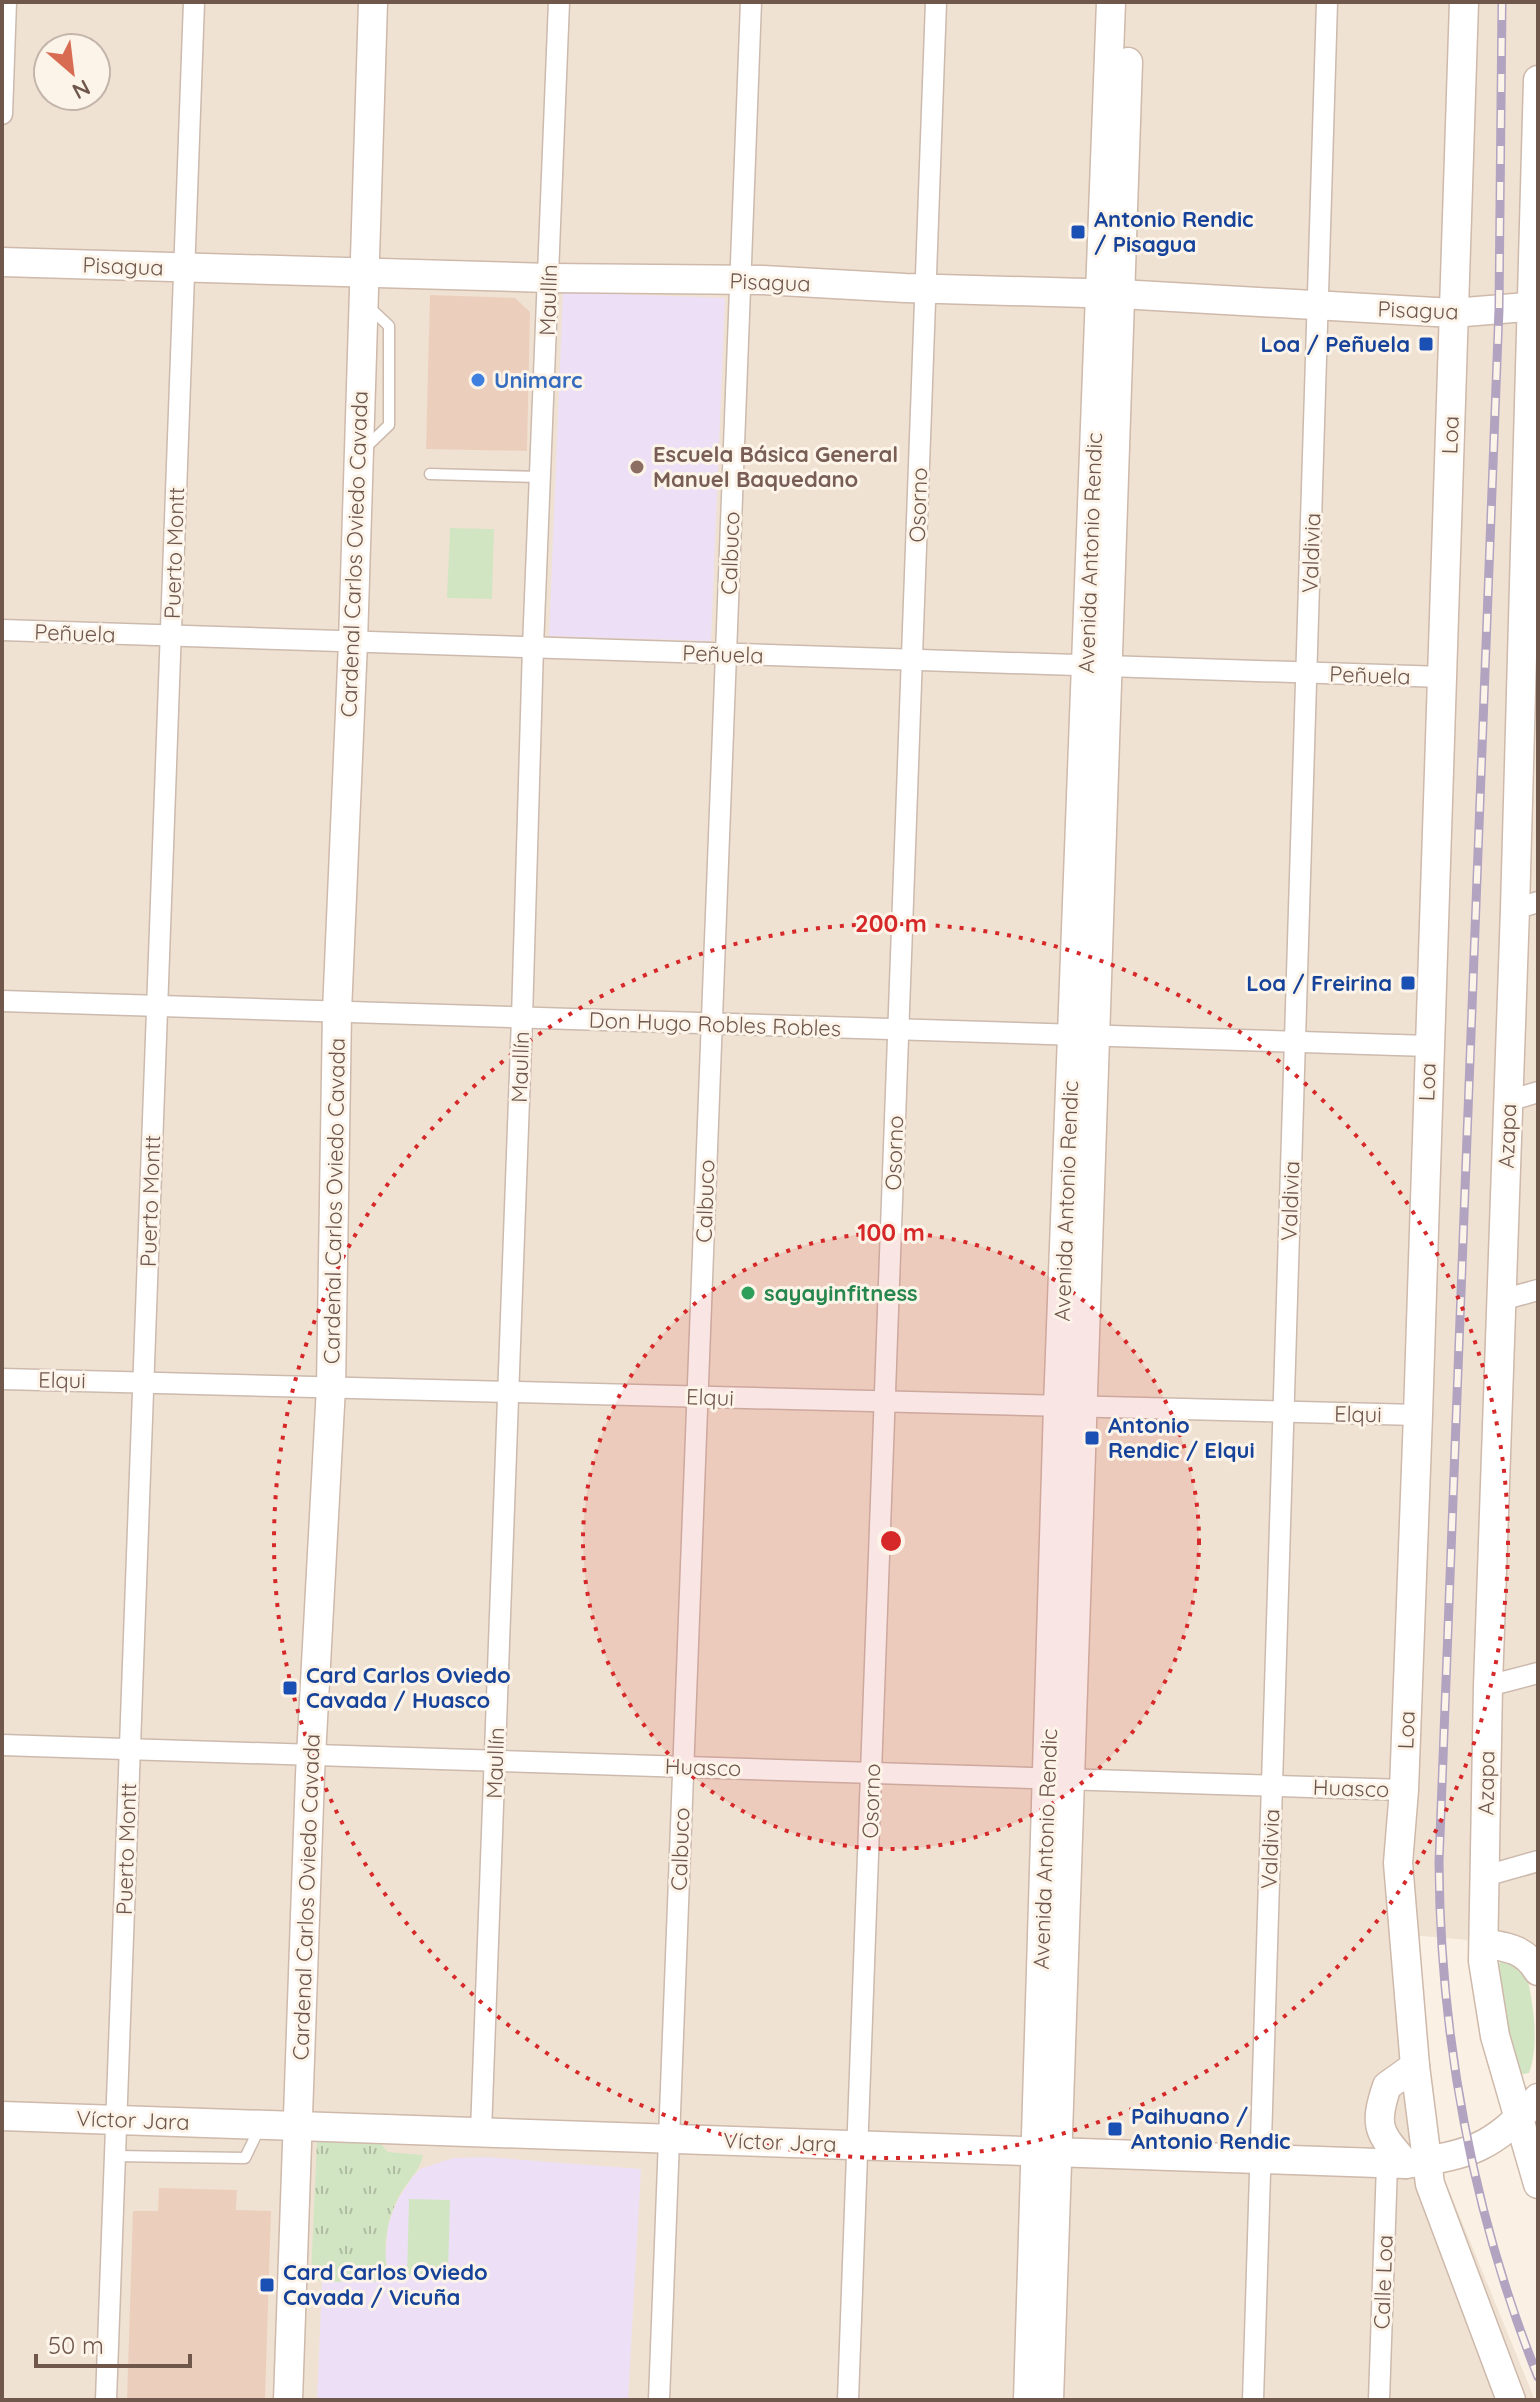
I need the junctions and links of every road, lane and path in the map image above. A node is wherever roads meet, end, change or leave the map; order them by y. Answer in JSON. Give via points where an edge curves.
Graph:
{"nodes":[{"id":1,"x":6,"y":2,"type":"edge"},
{"id":2,"x":194,"y":2,"type":"edge"},
{"id":3,"x":373,"y":2,"type":"edge"},
{"id":4,"x":559,"y":2,"type":"edge"},
{"id":5,"x":751,"y":2,"type":"edge"},
{"id":6,"x":936,"y":2,"type":"edge"},
{"id":7,"x":1111,"y":2,"type":"edge"},
{"id":8,"x":1130,"y":2,"type":"edge"},
{"id":9,"x":1327,"y":2,"type":"edge"},
{"id":10,"x":1464,"y":2,"type":"edge"},
{"id":11,"x":1538,"y":80,"type":"edge"},
{"id":12,"x":2,"y":114,"type":"edge"},
{"id":13,"x":2,"y":262,"type":"edge"},
{"id":14,"x":185,"y":267,"type":"junction"},
{"id":15,"x":363,"y":273,"type":"junction"},
{"id":16,"x":549,"y":278,"type":"junction"},
{"id":17,"x":741,"y":280,"type":"junction"},
{"id":18,"x":925,"y":289,"type":"junction"},
{"id":19,"x":1109,"y":294,"type":"junction"},
{"id":20,"x":1319,"y":305,"type":"junction"},
{"id":21,"x":1536,"y":306,"type":"edge"},
{"id":22,"x":1453,"y":313,"type":"junction"},
{"id":23,"x":430,"y":474,"type":"dead end"},
{"id":24,"x":540,"y":477,"type":"junction"},
{"id":25,"x":2,"y":630,"type":"edge"},
{"id":26,"x":171,"y":636,"type":"junction"},
{"id":27,"x":353,"y":642,"type":"junction"},
{"id":28,"x":533,"y":647,"type":"junction"},
{"id":29,"x":726,"y":654,"type":"junction"},
{"id":30,"x":912,"y":660,"type":"junction"},
{"id":31,"x":1097,"y":666,"type":"junction"},
{"id":32,"x":1307,"y":672,"type":"junction"},
{"id":33,"x":1443,"y":677,"type":"junction"},
{"id":34,"x":1527,"y":905,"type":"edge"},
{"id":35,"x":2,"y":1001,"type":"edge"},
{"id":36,"x":157,"y":1006,"type":"junction"},
{"id":37,"x":337,"y":1012,"type":"junction"},
{"id":38,"x":522,"y":1018,"type":"junction"},
{"id":39,"x":712,"y":1024,"type":"junction"},
{"id":40,"x":899,"y":1030,"type":"junction"},
{"id":41,"x":1084,"y":1036,"type":"junction"},
{"id":42,"x":1295,"y":1042,"type":"junction"},
{"id":43,"x":1429,"y":1046,"type":"junction"},
{"id":44,"x":1538,"y":1092,"type":"edge"},
{"id":45,"x":1508,"y":1101,"type":"junction"},
{"id":46,"x":1538,"y":1290,"type":"edge"},
{"id":47,"x":1501,"y":1300,"type":"junction"},
{"id":48,"x":2,"y":1379,"type":"edge"},
{"id":49,"x":143,"y":1382,"type":"junction"},
{"id":50,"x":331,"y":1387,"type":"junction"},
{"id":51,"x":508,"y":1392,"type":"junction"},
{"id":52,"x":698,"y":1397,"type":"junction"},
{"id":53,"x":886,"y":1402,"type":"junction"},
{"id":54,"x":1071,"y":1406,"type":"junction"},
{"id":55,"x":1284,"y":1412,"type":"junction"},
{"id":56,"x":1418,"y":1415,"type":"junction"},
{"id":57,"x":1538,"y":1673,"type":"edge"},
{"id":58,"x":1488,"y":1686,"type":"junction"},
{"id":59,"x":2,"y":1745,"type":"edge"},
{"id":60,"x":130,"y":1749,"type":"junction"},
{"id":61,"x":311,"y":1755,"type":"junction"},
{"id":62,"x":495,"y":1761,"type":"junction"},
{"id":63,"x":684,"y":1767,"type":"junction"},
{"id":64,"x":872,"y":1773,"type":"junction"},
{"id":65,"x":1059,"y":1779,"type":"junction"},
{"id":66,"x":1272,"y":1786,"type":"junction"},
{"id":67,"x":1404,"y":1790,"type":"junction"},
{"id":68,"x":1538,"y":1861,"type":"edge"},
{"id":69,"x":1485,"y":1876,"type":"junction"},
{"id":70,"x":1484,"y":1943,"type":"junction"},
{"id":71,"x":1538,"y":1971,"type":"edge"},
{"id":72,"x":1415,"y":2066,"type":"junction"},
{"id":73,"x":1529,"y":2108,"type":"edge"},
{"id":74,"x":2,"y":2116,"type":"edge"},
{"id":75,"x":116,"y":2120,"type":"junction"},
{"id":76,"x":261,"y":2125,"type":"junction"},
{"id":77,"x":298,"y":2126,"type":"junction"},
{"id":78,"x":481,"y":2132,"type":"junction"},
{"id":79,"x":669,"y":2138,"type":"junction"},
{"id":80,"x":858,"y":2145,"type":"junction"},
{"id":81,"x":1046,"y":2151,"type":"junction"},
{"id":82,"x":115,"y":2156,"type":"junction"},
{"id":83,"x":1260,"y":2159,"type":"junction"},
{"id":84,"x":1406,"y":2163,"type":"junction"},
{"id":85,"x":1538,"y":2184,"type":"edge"},
{"id":86,"x":106,"y":2400,"type":"edge"},
{"id":87,"x":288,"y":2400,"type":"edge"},
{"id":88,"x":659,"y":2400,"type":"edge"},
{"id":89,"x":848,"y":2400,"type":"edge"},
{"id":90,"x":1028,"y":2400,"type":"edge"},
{"id":91,"x":1049,"y":2400,"type":"edge"},
{"id":92,"x":1253,"y":2400,"type":"edge"},
{"id":93,"x":1379,"y":2400,"type":"edge"},
{"id":94,"x":1511,"y":2400,"type":"edge"}],
"edges":[{"from":1,"to":12,"type":"street"},
{"from":2,"to":14,"type":"street","name":"Puerto Montt"},
{"from":3,"to":15,"type":"street","name":"Cardenal Carlos Oviedo Cavada"},
{"from":4,"to":16,"type":"street","name":"Maullín"},
{"from":5,"to":17,"type":"street","name":"Calbuco"},
{"from":6,"to":18,"type":"street","name":"Osorno"},
{"from":7,"to":19,"type":"street","name":"Avenida Antonio Rendic"},
{"from":8,"to":19,"type":"street","name":"Avenida Antonio Rendic"},
{"from":9,"to":20,"type":"street","name":"Valdivia"},
{"from":10,"to":22,"type":"street","name":"Loa"},
{"from":11,"to":21,"type":"street","name":"Azapa"},
{"from":13,"to":14,"type":"street","name":"Pisagua"},
{"from":14,"to":15,"type":"street","name":"Pisagua"},
{"from":14,"to":26,"type":"street","name":"Puerto Montt"},
{"from":15,"to":16,"type":"street","name":"Pisagua"},
{"from":15,"to":27,"type":"street","name":"Cardenal Carlos Oviedo Cavada"},
{"from":16,"to":17,"type":"street","name":"Pisagua"},
{"from":16,"to":24,"type":"street","name":"Maullín"},
{"from":17,"to":18,"type":"street","name":"Pisagua"},
{"from":17,"to":29,"type":"street","name":"Calbuco"},
{"from":18,"to":19,"type":"street","name":"Pisagua"},
{"from":18,"to":30,"type":"street","name":"Osorno"},
{"from":19,"to":20,"type":"street","name":"Pisagua"},
{"from":19,"to":31,"type":"street","name":"Avenida Antonio Rendic"},
{"from":20,"to":22,"type":"street","name":"Pisagua"},
{"from":20,"to":32,"type":"street","name":"Valdivia"},
{"from":21,"to":22,"type":"street","name":"Pisagua"},
{"from":21,"to":34,"type":"street","name":"Azapa"},
{"from":22,"to":33,"type":"street","name":"Loa"},
{"from":23,"to":24,"type":"lane"},
{"from":24,"to":28,"type":"street","name":"Maullín"},
{"from":25,"to":26,"type":"street","name":"Peñuela"},
{"from":26,"to":27,"type":"street","name":"Peñuela"},
{"from":26,"to":36,"type":"street","name":"Puerto Montt"},
{"from":27,"to":28,"type":"street","name":"Peñuela"},
{"from":27,"to":37,"type":"street","name":"Cardenal Carlos Oviedo Cavada"},
{"from":28,"to":29,"type":"street","name":"Peñuela"},
{"from":28,"to":38,"type":"street","name":"Maullín"},
{"from":29,"to":30,"type":"street","name":"Peñuela"},
{"from":29,"to":39,"type":"street","name":"Calbuco"},
{"from":30,"to":31,"type":"street","name":"Peñuela"},
{"from":30,"to":40,"type":"street","name":"Osorno"},
{"from":31,"to":32,"type":"street","name":"Peñuela"},
{"from":31,"to":41,"type":"street","name":"Avenida Antonio Rendic"},
{"from":32,"to":33,"type":"street","name":"Peñuela"},
{"from":32,"to":42,"type":"street","name":"Valdivia"},
{"from":33,"to":43,"type":"street","name":"Loa"},
{"from":34,"to":45,"type":"street","name":"Azapa"},
{"from":35,"to":36,"type":"street","name":"Don Hugo Robles Robles"},
{"from":36,"to":37,"type":"street","name":"Don Hugo Robles Robles"},
{"from":36,"to":49,"type":"street","name":"Puerto Montt"},
{"from":37,"to":38,"type":"street","name":"Don Hugo Robles Robles"},
{"from":37,"to":50,"type":"street","name":"Cardenal Carlos Oviedo Cavada"},
{"from":38,"to":39,"type":"street","name":"Don Hugo Robles Robles"},
{"from":38,"to":51,"type":"street","name":"Maullín"},
{"from":39,"to":40,"type":"street","name":"Don Hugo Robles Robles"},
{"from":39,"to":52,"type":"street","name":"Calbuco"},
{"from":40,"to":41,"type":"street","name":"Don Hugo Robles Robles"},
{"from":40,"to":53,"type":"street","name":"Osorno"},
{"from":41,"to":42,"type":"street","name":"Don Hugo Robles Robles"},
{"from":41,"to":54,"type":"street","name":"Avenida Antonio Rendic"},
{"from":42,"to":43,"type":"street","name":"Don Hugo Robles Robles"},
{"from":42,"to":55,"type":"street","name":"Valdivia"},
{"from":43,"to":56,"type":"street","name":"Loa"},
{"from":44,"to":45,"type":"street"},
{"from":45,"to":47,"type":"street","name":"Azapa"},
{"from":46,"to":47,"type":"street"},
{"from":47,"to":58,"type":"street","name":"Azapa"},
{"from":48,"to":49,"type":"street","name":"Elqui"},
{"from":49,"to":50,"type":"street","name":"Elqui"},
{"from":49,"to":60,"type":"street","name":"Puerto Montt"},
{"from":50,"to":51,"type":"street","name":"Elqui"},
{"from":50,"to":61,"type":"street","name":"Cardenal Carlos Oviedo Cavada"},
{"from":51,"to":52,"type":"street","name":"Elqui"},
{"from":51,"to":62,"type":"street","name":"Maullín"},
{"from":52,"to":53,"type":"street","name":"Elqui"},
{"from":52,"to":63,"type":"street","name":"Calbuco"},
{"from":53,"to":54,"type":"street","name":"Elqui"},
{"from":53,"to":64,"type":"street","name":"Osorno"},
{"from":54,"to":55,"type":"street","name":"Elqui"},
{"from":54,"to":65,"type":"street","name":"Avenida Antonio Rendic"},
{"from":55,"to":56,"type":"street","name":"Elqui"},
{"from":55,"to":66,"type":"street","name":"Valdivia"},
{"from":56,"to":67,"type":"street","name":"Loa"},
{"from":57,"to":58,"type":"street"},
{"from":58,"to":69,"type":"street","name":"Azapa"},
{"from":59,"to":60,"type":"street","name":"Huasco"},
{"from":60,"to":61,"type":"street","name":"Huasco"},
{"from":60,"to":75,"type":"street","name":"Puerto Montt"},
{"from":61,"to":62,"type":"street","name":"Huasco"},
{"from":61,"to":77,"type":"street","name":"Cardenal Carlos Oviedo Cavada"},
{"from":62,"to":63,"type":"street","name":"Huasco"},
{"from":62,"to":78,"type":"street","name":"Maullín"},
{"from":63,"to":64,"type":"street","name":"Huasco"},
{"from":63,"to":79,"type":"street","name":"Calbuco"},
{"from":64,"to":65,"type":"street","name":"Huasco"},
{"from":64,"to":80,"type":"street","name":"Osorno"},
{"from":65,"to":66,"type":"street","name":"Huasco"},
{"from":65,"to":81,"type":"street","name":"Avenida Antonio Rendic"},
{"from":66,"to":67,"type":"street","name":"Huasco"},
{"from":66,"to":83,"type":"street","name":"Valdivia"},
{"from":67,"to":72,"type":"street","name":"Loa","via":[[1398,1863]]},
{"from":68,"to":69,"type":"street"},
{"from":69,"to":70,"type":"street","name":"Azapa"},
{"from":70,"to":71,"type":"street","via":[[1515,1948]]},
{"from":70,"to":73,"type":"street","name":"Azapa","via":[[1495,2036]]},
{"from":72,"to":84,"type":"street","name":"Loa"},
{"from":72,"to":84,"type":"street","via":[[1387,2086],[1378,2124]]},
{"from":73,"to":84,"type":"street","name":"Víctor Jara","via":[[1497,2137],[1470,2151]]},
{"from":73,"to":85,"type":"street","name":"Azapa"},
{"from":74,"to":75,"type":"street","name":"Víctor Jara"},
{"from":75,"to":76,"type":"street","name":"Víctor Jara"},
{"from":75,"to":82,"type":"street","name":"Puerto Montt"},
{"from":76,"to":77,"type":"street","name":"Víctor Jara"},
{"from":76,"to":82,"type":"lane","via":[[245,2158]]},
{"from":77,"to":78,"type":"street","name":"Víctor Jara"},
{"from":77,"to":87,"type":"street","name":"Cardenal Carlos Oviedo Cavada"},
{"from":78,"to":79,"type":"street","name":"Víctor Jara"},
{"from":79,"to":80,"type":"street","name":"Víctor Jara"},
{"from":79,"to":88,"type":"street","name":"Calbuco"},
{"from":80,"to":81,"type":"street","name":"Víctor Jara"},
{"from":80,"to":89,"type":"street","name":"Osorno"},
{"from":81,"to":83,"type":"street","name":"Víctor Jara"},
{"from":81,"to":90,"type":"street","name":"Avenida Antonio Rendic"},
{"from":81,"to":91,"type":"street","name":"Avenida Antonio Rendic"},
{"from":82,"to":86,"type":"street","name":"Puerto Montt"},
{"from":83,"to":84,"type":"street","name":"Víctor Jara"},
{"from":83,"to":92,"type":"street","name":"Valdivia"},
{"from":84,"to":93,"type":"street","name":"Calle Loa"},
{"from":84,"to":94,"type":"street","via":[[1430,2184]]}]}
